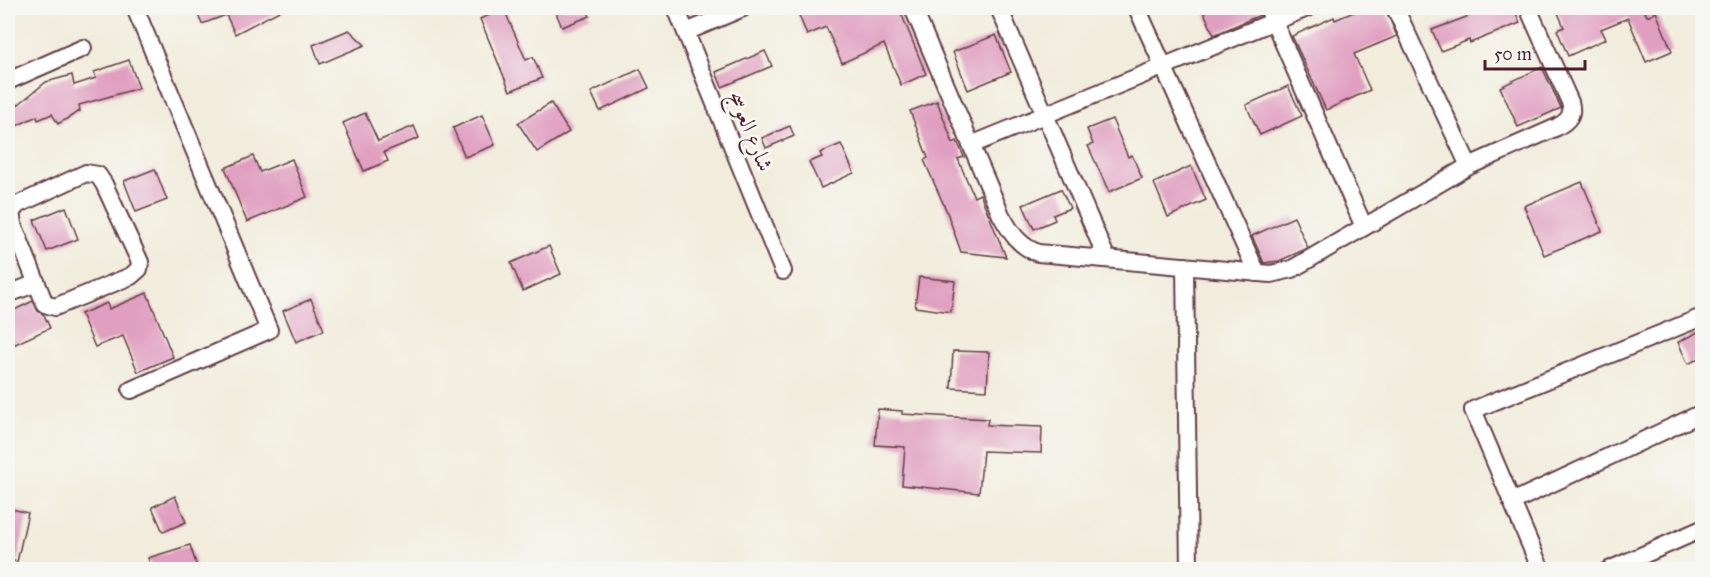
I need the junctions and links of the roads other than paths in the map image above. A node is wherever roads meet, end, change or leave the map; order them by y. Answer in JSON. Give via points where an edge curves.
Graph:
{"nodes":[{"id":1,"x":135,"y":8,"type":"edge"},
{"id":2,"x":676,"y":8,"type":"edge"},
{"id":3,"x":743,"y":8,"type":"edge"},
{"id":4,"x":914,"y":8,"type":"edge"},
{"id":5,"x":999,"y":8,"type":"edge"},
{"id":6,"x":1137,"y":8,"type":"edge"},
{"id":7,"x":1307,"y":8,"type":"edge"},
{"id":8,"x":1395,"y":8,"type":"edge"},
{"id":9,"x":1528,"y":8,"type":"edge"},
{"id":10,"x":1271,"y":14,"type":"edge"},
{"id":11,"x":686,"y":32,"type":"junction"},
{"id":12,"x":83,"y":48,"type":"dead end"},
{"id":13,"x":1164,"y":66,"type":"junction"},
{"id":14,"x":8,"y":81,"type":"edge"},
{"id":15,"x":1045,"y":115,"type":"junction"},
{"id":16,"x":971,"y":145,"type":"junction"},
{"id":17,"x":1469,"y":166,"type":"junction"},
{"id":18,"x":1364,"y":227,"type":"junction"},
{"id":19,"x":1107,"y":259,"type":"junction"},
{"id":20,"x":1185,"y":266,"type":"junction"},
{"id":21,"x":783,"y":271,"type":"dead end"},
{"id":22,"x":1257,"y":273,"type":"junction"},
{"id":23,"x":37,"y":283,"type":"junction"},
{"id":24,"x":8,"y":294,"type":"edge"},
{"id":25,"x":1702,"y":317,"type":"edge"},
{"id":26,"x":131,"y":390,"type":"dead end"},
{"id":27,"x":1702,"y":413,"type":"edge"},
{"id":28,"x":1512,"y":502,"type":"junction"},
{"id":29,"x":1702,"y":529,"type":"edge"},
{"id":30,"x":1189,"y":570,"type":"edge"},
{"id":31,"x":1541,"y":570,"type":"edge"},
{"id":32,"x":1609,"y":570,"type":"edge"}],
"edges":[{"from":1,"to":26,"type":"street","via":[[269,330]]},
{"from":2,"to":11,"type":"street","name":"شارع العوسج"},
{"from":3,"to":11,"type":"street"},
{"from":4,"to":16,"type":"street"},
{"from":5,"to":15,"type":"street"},
{"from":6,"to":13,"type":"street"},
{"from":7,"to":10,"type":"street"},
{"from":8,"to":17,"type":"street"},
{"from":9,"to":17,"type":"street","via":[[1570,102],[1571,115],[1557,127]]},
{"from":10,"to":13,"type":"street"},
{"from":10,"to":18,"type":"street"},
{"from":11,"to":21,"type":"street","name":"شارع العوسج"},
{"from":12,"to":14,"type":"street"},
{"from":13,"to":15,"type":"street"},
{"from":13,"to":22,"type":"street"},
{"from":15,"to":16,"type":"street"},
{"from":15,"to":19,"type":"street"},
{"from":16,"to":19,"type":"street","via":[[1005,222],[1026,249]]},
{"from":17,"to":18,"type":"street"},
{"from":18,"to":22,"type":"street","via":[[1285,272]]},
{"from":19,"to":20,"type":"street"},
{"from":20,"to":22,"type":"street"},
{"from":20,"to":30,"type":"street"},
{"from":23,"to":23,"type":"street","via":[[11,213],[17,205],[86,173],[98,175],[140,262],[139,269],[131,276],[55,307],[45,304]]},
{"from":23,"to":24,"type":"street"},
{"from":25,"to":28,"type":"street","via":[[1473,410]]},
{"from":27,"to":28,"type":"street"},
{"from":28,"to":31,"type":"street"},
{"from":29,"to":32,"type":"street"}]}
